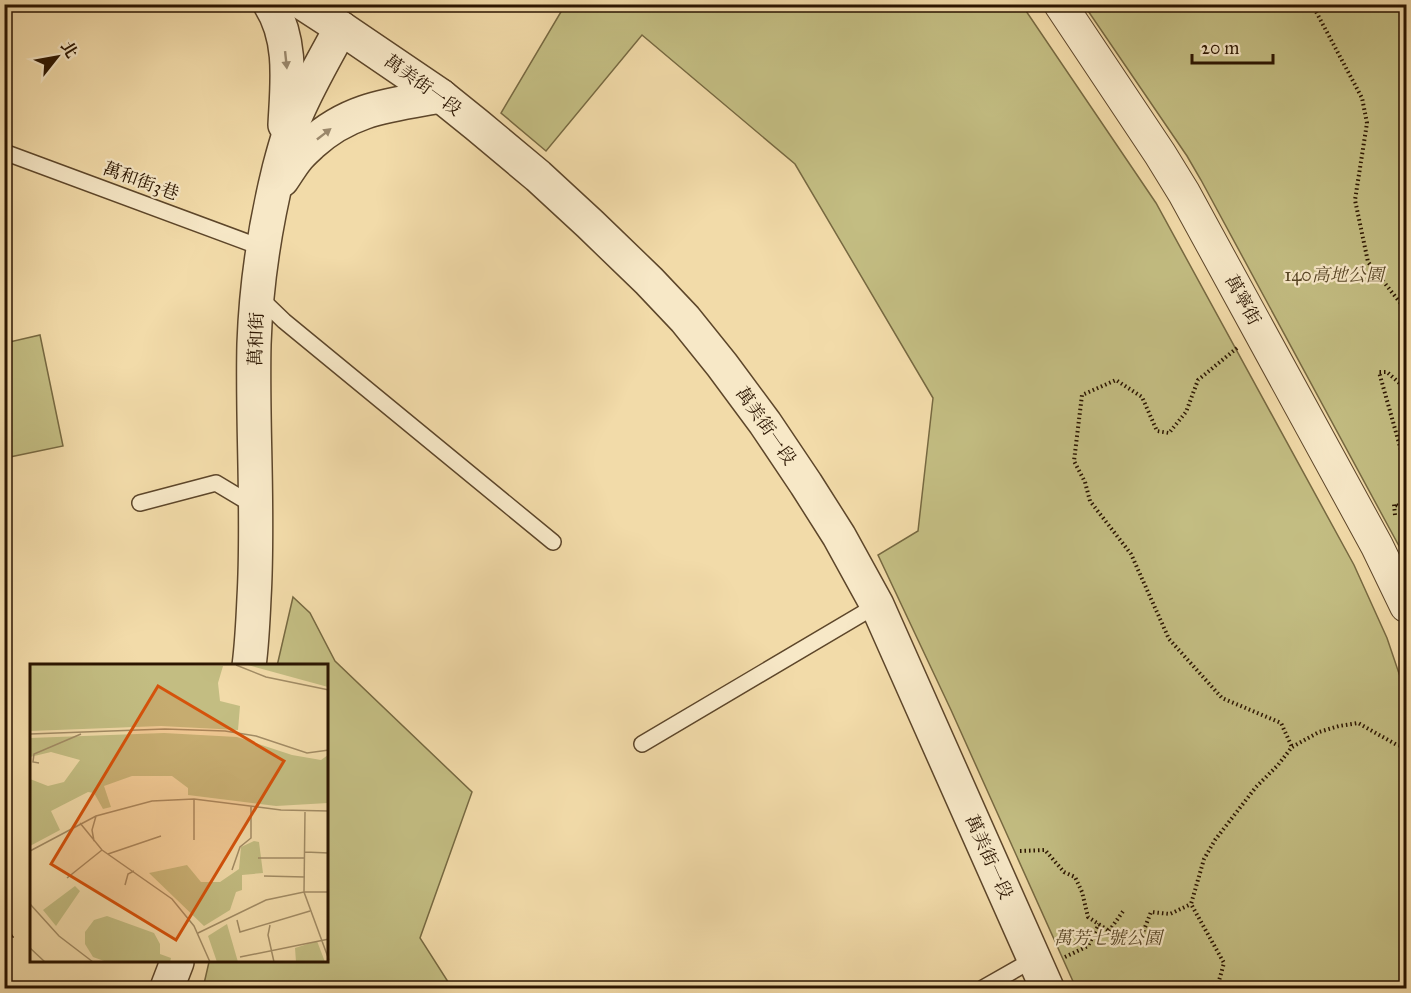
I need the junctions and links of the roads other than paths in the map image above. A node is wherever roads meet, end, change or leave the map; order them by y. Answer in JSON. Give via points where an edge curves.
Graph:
{"nodes":[{"id":1,"x":270,"y":4,"type":"edge"},
{"id":2,"x":303,"y":4,"type":"edge"},
{"id":3,"x":1059,"y":4,"type":"edge"},
{"id":4,"x":341,"y":28,"type":"junction"},
{"id":5,"x":441,"y":96,"type":"junction"},
{"id":6,"x":284,"y":151,"type":"junction"},
{"id":7,"x":4,"y":152,"type":"edge"},
{"id":8,"x":273,"y":194,"type":"junction"},
{"id":9,"x":263,"y":248,"type":"junction"},
{"id":10,"x":258,"y":296,"type":"junction"},
{"id":11,"x":140,"y":503,"type":"dead end"},
{"id":12,"x":256,"y":507,"type":"junction"},
{"id":13,"x":553,"y":542,"type":"dead end"},
{"id":14,"x":877,"y":605,"type":"junction"},
{"id":15,"x":1407,"y":606,"type":"edge"},
{"id":16,"x":249,"y":664,"type":"edge"},
{"id":17,"x":642,"y":744,"type":"dead end"},
{"id":18,"x":1049,"y":958,"type":"junction"},
{"id":19,"x":177,"y":963,"type":"edge"},
{"id":20,"x":167,"y":988,"type":"edge"},
{"id":21,"x":983,"y":988,"type":"edge"},
{"id":22,"x":1047,"y":988,"type":"edge"}],
"edges":[{"from":1,"to":6,"type":"street","one_way":true,"via":[[283,33],[287,68]]},
{"from":2,"to":4,"type":"street","name":"萬美街一段"},
{"from":3,"to":15,"type":"street","name":"萬寧街","via":[[1184,193]]},
{"from":4,"to":5,"type":"street","name":"萬美街一段"},
{"from":4,"to":6,"type":"street","name":"萬和街","via":[[300,105]]},
{"from":8,"to":5,"type":"street","one_way":true,"via":[[299,156],[343,120],[365,111]]},
{"from":5,"to":14,"type":"street","name":"萬美街一段","via":[[538,176],[685,319],[765,423],[849,553]]},
{"from":6,"to":8,"type":"street","name":"萬和街"},
{"from":7,"to":9,"type":"lane","name":"萬和街3巷"},
{"from":8,"to":9,"type":"street","name":"萬和街"},
{"from":9,"to":10,"type":"street","name":"萬和街"},
{"from":10,"to":12,"type":"street","name":"萬和街","via":[[254,344]]},
{"from":10,"to":13,"type":"lane"},
{"from":11,"to":12,"type":"lane","via":[[216,483]]},
{"from":12,"to":16,"type":"street","name":"萬和街"},
{"from":14,"to":17,"type":"lane"},
{"from":14,"to":18,"type":"street","name":"萬美街一段"},
{"from":18,"to":21,"type":"lane"},
{"from":18,"to":22,"type":"street","name":"萬美街一段"},
{"from":19,"to":20,"type":"street"}]}
